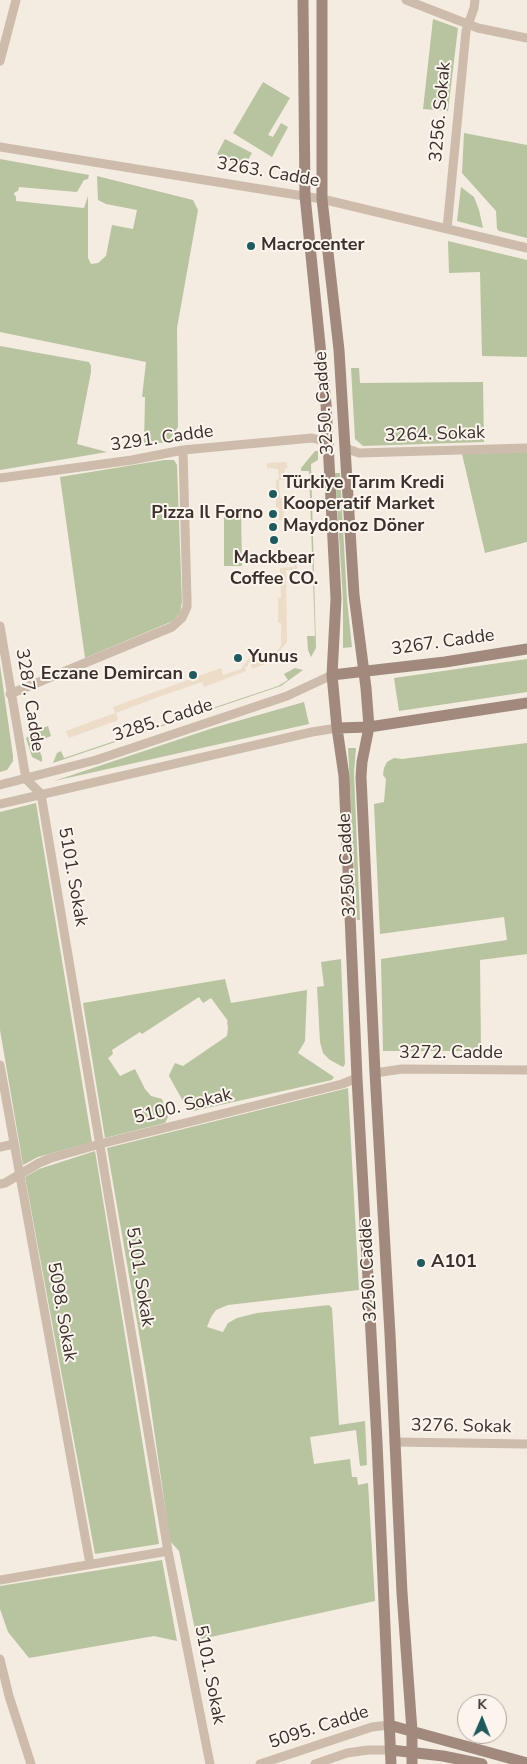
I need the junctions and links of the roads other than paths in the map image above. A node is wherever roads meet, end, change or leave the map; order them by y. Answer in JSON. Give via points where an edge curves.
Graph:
{"nodes":[{"id":1,"x":16,"y":0,"type":"edge"},
{"id":2,"x":303,"y":0,"type":"edge"},
{"id":3,"x":322,"y":0,"type":"edge"},
{"id":4,"x":406,"y":0,"type":"edge"},
{"id":5,"x":475,"y":0,"type":"edge"},
{"id":6,"x":468,"y":24,"type":"junction"},
{"id":7,"x":527,"y":38,"type":"edge"},
{"id":8,"x":0,"y":61,"type":"edge"},
{"id":9,"x":0,"y":146,"type":"edge"},
{"id":10,"x":305,"y":196,"type":"junction"},
{"id":11,"x":322,"y":199,"type":"junction"},
{"id":12,"x":447,"y":229,"type":"junction"},
{"id":13,"x":527,"y":248,"type":"edge"},
{"id":14,"x":328,"y":442,"type":"junction"},
{"id":15,"x":346,"y":448,"type":"junction"},
{"id":16,"x":527,"y":448,"type":"edge"},
{"id":17,"x":183,"y":450,"type":"junction"},
{"id":18,"x":0,"y":478,"type":"edge"},
{"id":19,"x":0,"y":626,"type":"edge"},
{"id":20,"x":527,"y":649,"type":"edge"},
{"id":21,"x":364,"y":671,"type":"junction"},
{"id":22,"x":332,"y":675,"type":"junction"},
{"id":23,"x":10,"y":694,"type":"junction"},
{"id":24,"x":527,"y":703,"type":"edge"},
{"id":25,"x":369,"y":727,"type":"junction"},
{"id":26,"x":337,"y":728,"type":"junction"},
{"id":27,"x":26,"y":779,"type":"junction"},
{"id":28,"x":0,"y":785,"type":"edge"},
{"id":29,"x":41,"y":794,"type":"junction"},
{"id":30,"x":0,"y":804,"type":"edge"},
{"id":31,"x":0,"y":1065,"type":"edge"},
{"id":32,"x":527,"y":1070,"type":"edge"},
{"id":33,"x":375,"y":1072,"type":"junction"},
{"id":34,"x":357,"y":1078,"type":"junction"},
{"id":35,"x":14,"y":1144,"type":"junction"},
{"id":36,"x":100,"y":1144,"type":"junction"},
{"id":37,"x":0,"y":1147,"type":"edge"},
{"id":38,"x":19,"y":1174,"type":"junction"},
{"id":39,"x":0,"y":1184,"type":"edge"},
{"id":40,"x":377,"y":1442,"type":"junction"},
{"id":41,"x":394,"y":1442,"type":"junction"},
{"id":42,"x":527,"y":1444,"type":"edge"},
{"id":43,"x":168,"y":1551,"type":"junction"},
{"id":44,"x":90,"y":1564,"type":"junction"},
{"id":45,"x":0,"y":1580,"type":"edge"},
{"id":46,"x":0,"y":1659,"type":"edge"},
{"id":47,"x":4,"y":1697,"type":"edge"},
{"id":48,"x":389,"y":1725,"type":"junction"},
{"id":49,"x":412,"y":1730,"type":"junction"},
{"id":50,"x":391,"y":1750,"type":"junction"},
{"id":51,"x":412,"y":1752,"type":"junction"},
{"id":52,"x":527,"y":1763,"type":"edge"},
{"id":53,"x":31,"y":1764,"type":"edge"},
{"id":54,"x":210,"y":1764,"type":"edge"},
{"id":55,"x":260,"y":1764,"type":"edge"},
{"id":56,"x":315,"y":1764,"type":"edge"},
{"id":57,"x":391,"y":1764,"type":"edge"},
{"id":58,"x":412,"y":1764,"type":"edge"},
{"id":59,"x":482,"y":1764,"type":"edge"}],
"edges":[{"from":1,"to":8,"type":"street"},
{"from":2,"to":10,"type":"street","name":"3250. Cadde"},
{"from":3,"to":11,"type":"street","name":"3250. Cadde"},
{"from":4,"to":6,"type":"street"},
{"from":5,"to":6,"type":"street","name":"3256. Sokak"},
{"from":6,"to":7,"type":"street"},
{"from":6,"to":12,"type":"street","name":"3256. Sokak"},
{"from":9,"to":10,"type":"street","name":"3263. Cadde"},
{"from":10,"to":11,"type":"street","name":"3263. Cadde"},
{"from":10,"to":14,"type":"street","name":"3250. Cadde"},
{"from":11,"to":12,"type":"street","name":"3263. Cadde"},
{"from":11,"to":15,"type":"street","name":"3250. Cadde"},
{"from":12,"to":13,"type":"street","name":"3263. Cadde"},
{"from":14,"to":15,"type":"street"},
{"from":14,"to":17,"type":"street","name":"3291. Cadde","via":[[312,438]]},
{"from":14,"to":22,"type":"street","name":"3250. Cadde","via":[[336,599]]},
{"from":15,"to":16,"type":"street","name":"3264. Sokak","via":[[359,453]]},
{"from":15,"to":21,"type":"street","name":"3250. Cadde","via":[[354,595]]},
{"from":17,"to":18,"type":"street","name":"3291. Cadde"},
{"from":17,"to":23,"type":"street","via":[[187,607],[182,618],[172,627]]},
{"from":19,"to":23,"type":"street","name":"3287. Cadde"},
{"from":20,"to":21,"type":"street","name":"3267. Cadde"},
{"from":21,"to":22,"type":"street","name":"3267. Cadde"},
{"from":21,"to":25,"type":"street","name":"3250. Cadde"},
{"from":22,"to":26,"type":"street","name":"3250. Cadde"},
{"from":22,"to":27,"type":"street","name":"3285. Cadde","via":[[287,696],[96,760]]},
{"from":23,"to":27,"type":"street","name":"3287. Cadde"},
{"from":24,"to":25,"type":"street"},
{"from":25,"to":26,"type":"street"},
{"from":25,"to":33,"type":"street","name":"3250. Cadde","via":[[361,777]]},
{"from":26,"to":29,"type":"street"},
{"from":26,"to":34,"type":"street","name":"3250. Cadde","via":[[344,776]]},
{"from":27,"to":28,"type":"street","name":"3285. Cadde"},
{"from":27,"to":29,"type":"street"},
{"from":29,"to":30,"type":"street"},
{"from":29,"to":36,"type":"street","name":"5101. Sokak"},
{"from":31,"to":35,"type":"street","name":"5098. Sokak"},
{"from":32,"to":33,"type":"street","name":"3272. Cadde","via":[[402,1069]]},
{"from":33,"to":34,"type":"street"},
{"from":33,"to":41,"type":"street","name":"3250. Cadde"},
{"from":34,"to":36,"type":"street","name":"5100. Sokak"},
{"from":34,"to":40,"type":"street","name":"3250. Cadde"},
{"from":35,"to":37,"type":"street"},
{"from":35,"to":38,"type":"street","name":"5098. Sokak"},
{"from":36,"to":38,"type":"street","name":"5100. Sokak","via":[[39,1163]]},
{"from":36,"to":43,"type":"street","name":"5101. Sokak"},
{"from":38,"to":39,"type":"street","name":"5100. Sokak"},
{"from":38,"to":44,"type":"street","name":"5098. Sokak"},
{"from":40,"to":41,"type":"street"},
{"from":40,"to":48,"type":"street","name":"3250. Cadde"},
{"from":41,"to":42,"type":"street","name":"3276. Sokak"},
{"from":41,"to":49,"type":"street","name":"3250. Cadde"},
{"from":43,"to":44,"type":"street"},
{"from":43,"to":54,"type":"street","name":"5101. Sokak"},
{"from":44,"to":45,"type":"street"},
{"from":46,"to":47,"type":"street"},
{"from":47,"to":53,"type":"street"},
{"from":48,"to":49,"type":"street"},
{"from":48,"to":50,"type":"street","name":"3250. Cadde"},
{"from":48,"to":55,"type":"street","name":"5095. Cadde","via":[[372,1727]]},
{"from":49,"to":51,"type":"street","name":"3250. Cadde"},
{"from":49,"to":52,"type":"street"},
{"from":50,"to":51,"type":"street"},
{"from":50,"to":56,"type":"street","name":"5095. Cadde","via":[[347,1753]]},
{"from":50,"to":57,"type":"street","name":"3250. Cadde"},
{"from":51,"to":58,"type":"street","name":"3250. Cadde"},
{"from":51,"to":59,"type":"street"}]}
